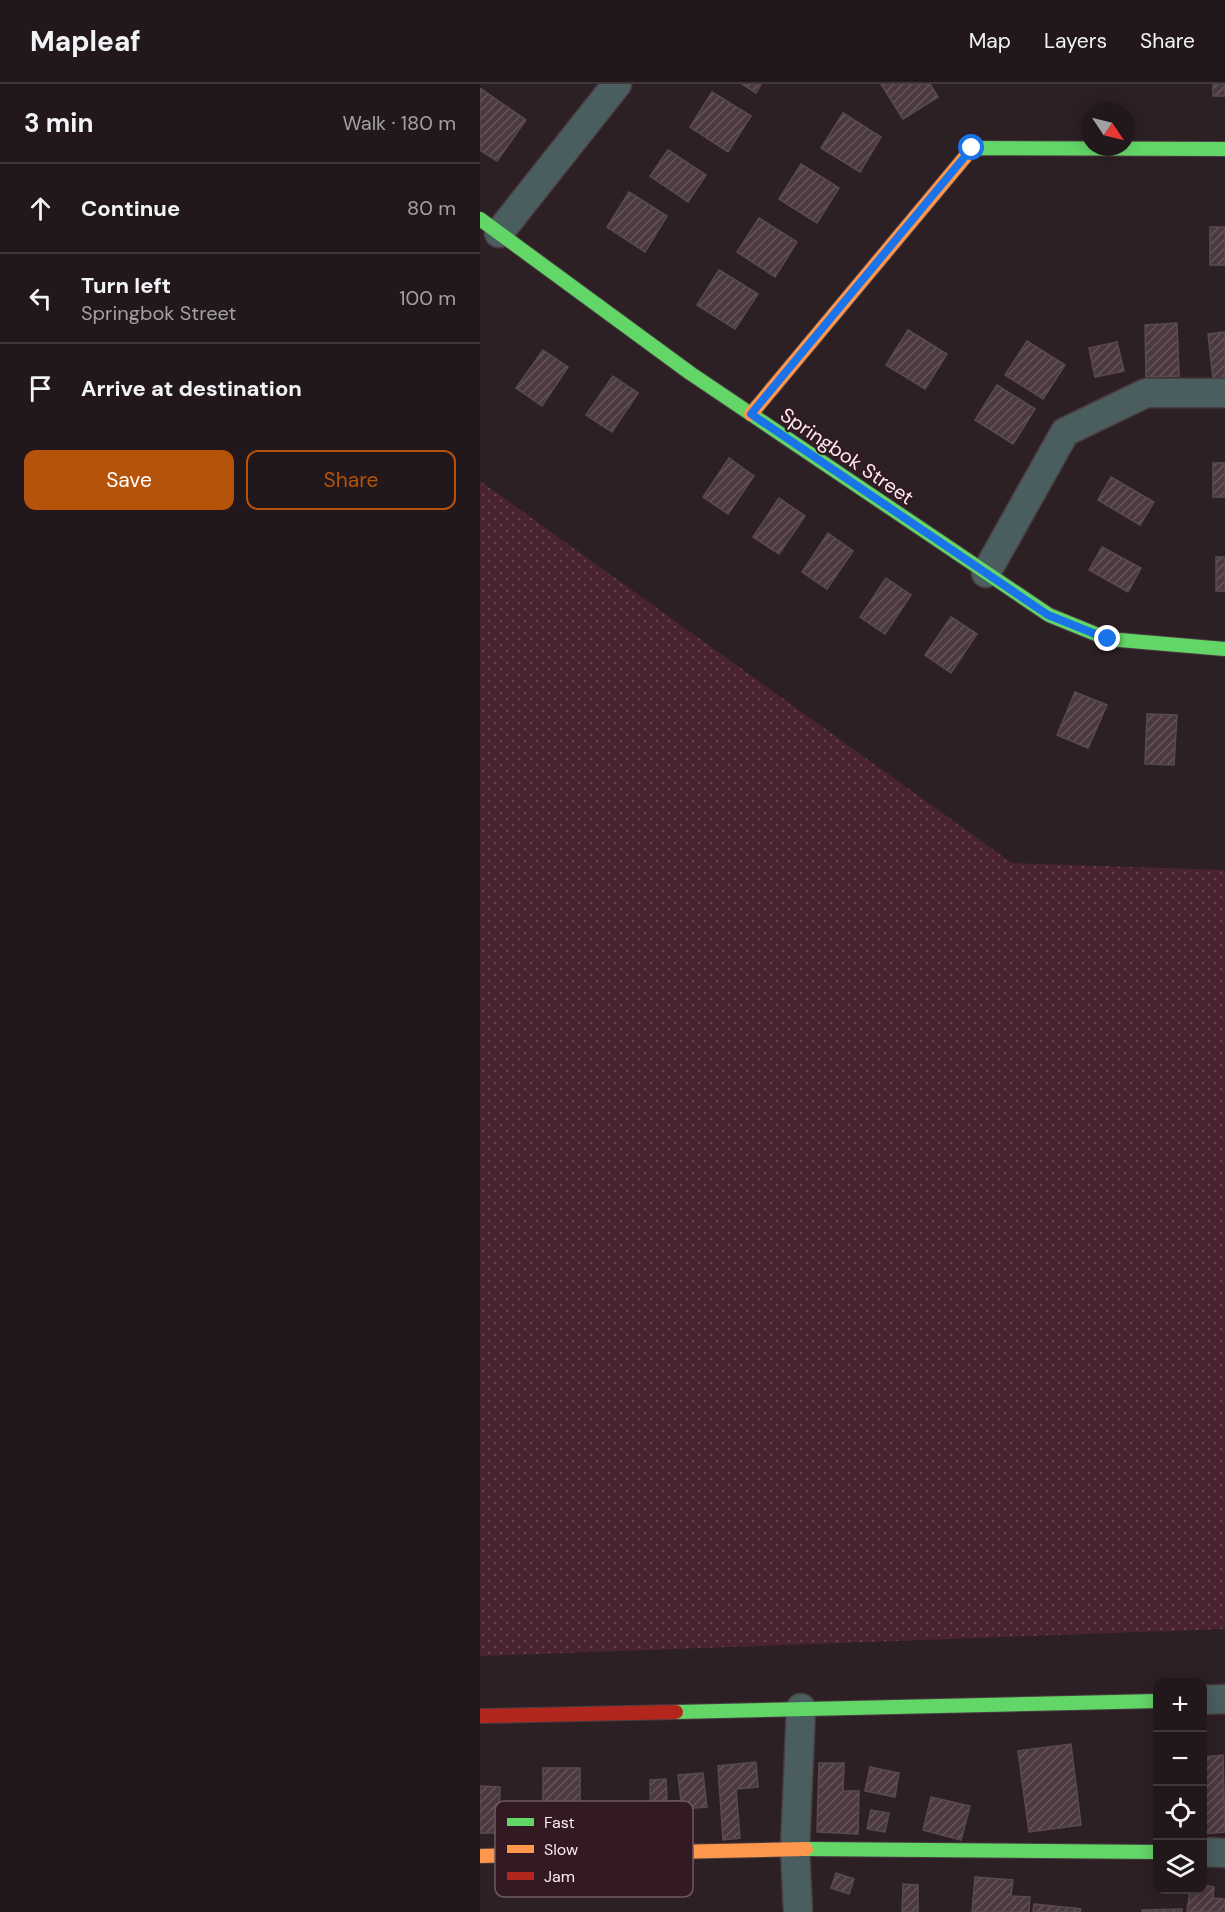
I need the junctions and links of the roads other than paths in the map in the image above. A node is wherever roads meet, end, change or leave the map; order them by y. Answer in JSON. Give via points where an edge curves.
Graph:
{"nodes":[{"id":1,"x":616,"y":84,"type":"edge"},
{"id":2,"x":1225,"y":148,"type":"edge"},
{"id":3,"x":490,"y":226,"type":"edge"},
{"id":4,"x":1225,"y":393,"type":"edge"},
{"id":5,"x":751,"y":414,"type":"junction"},
{"id":6,"x":986,"y":573,"type":"junction"},
{"id":7,"x":1225,"y":649,"type":"edge"},
{"id":8,"x":1225,"y":1699,"type":"edge"},
{"id":9,"x":1207,"y":1700,"type":"edge"},
{"id":10,"x":1153,"y":1701,"type":"edge"},
{"id":11,"x":801,"y":1708,"type":"junction"},
{"id":12,"x":480,"y":1716,"type":"edge"},
{"id":13,"x":795,"y":1850,"type":"junction"},
{"id":14,"x":693,"y":1852,"type":"edge"},
{"id":15,"x":1153,"y":1852,"type":"edge"},
{"id":16,"x":1207,"y":1852,"type":"edge"},
{"id":17,"x":1225,"y":1853,"type":"edge"},
{"id":18,"x":480,"y":1856,"type":"edge"},
{"id":19,"x":495,"y":1856,"type":"edge"},
{"id":20,"x":798,"y":1912,"type":"edge"}],
"edges":[{"from":1,"to":3,"type":"street"},
{"from":2,"to":5,"type":"street","via":[[972,148]]},
{"from":3,"to":5,"type":"street","name":"Springbok Street"},
{"from":4,"to":6,"type":"street","via":[[1146,393],[1065,432]]},
{"from":5,"to":6,"type":"street","name":"Springbok Street"},
{"from":6,"to":7,"type":"street","name":"Springbok Street","via":[[1048,615],[1108,639]]},
{"from":8,"to":9,"type":"street"},
{"from":10,"to":11,"type":"street"},
{"from":11,"to":12,"type":"street"},
{"from":11,"to":13,"type":"street"},
{"from":13,"to":14,"type":"street"},
{"from":13,"to":15,"type":"street"},
{"from":13,"to":20,"type":"street"},
{"from":16,"to":17,"type":"street"},
{"from":18,"to":19,"type":"street"}]}
